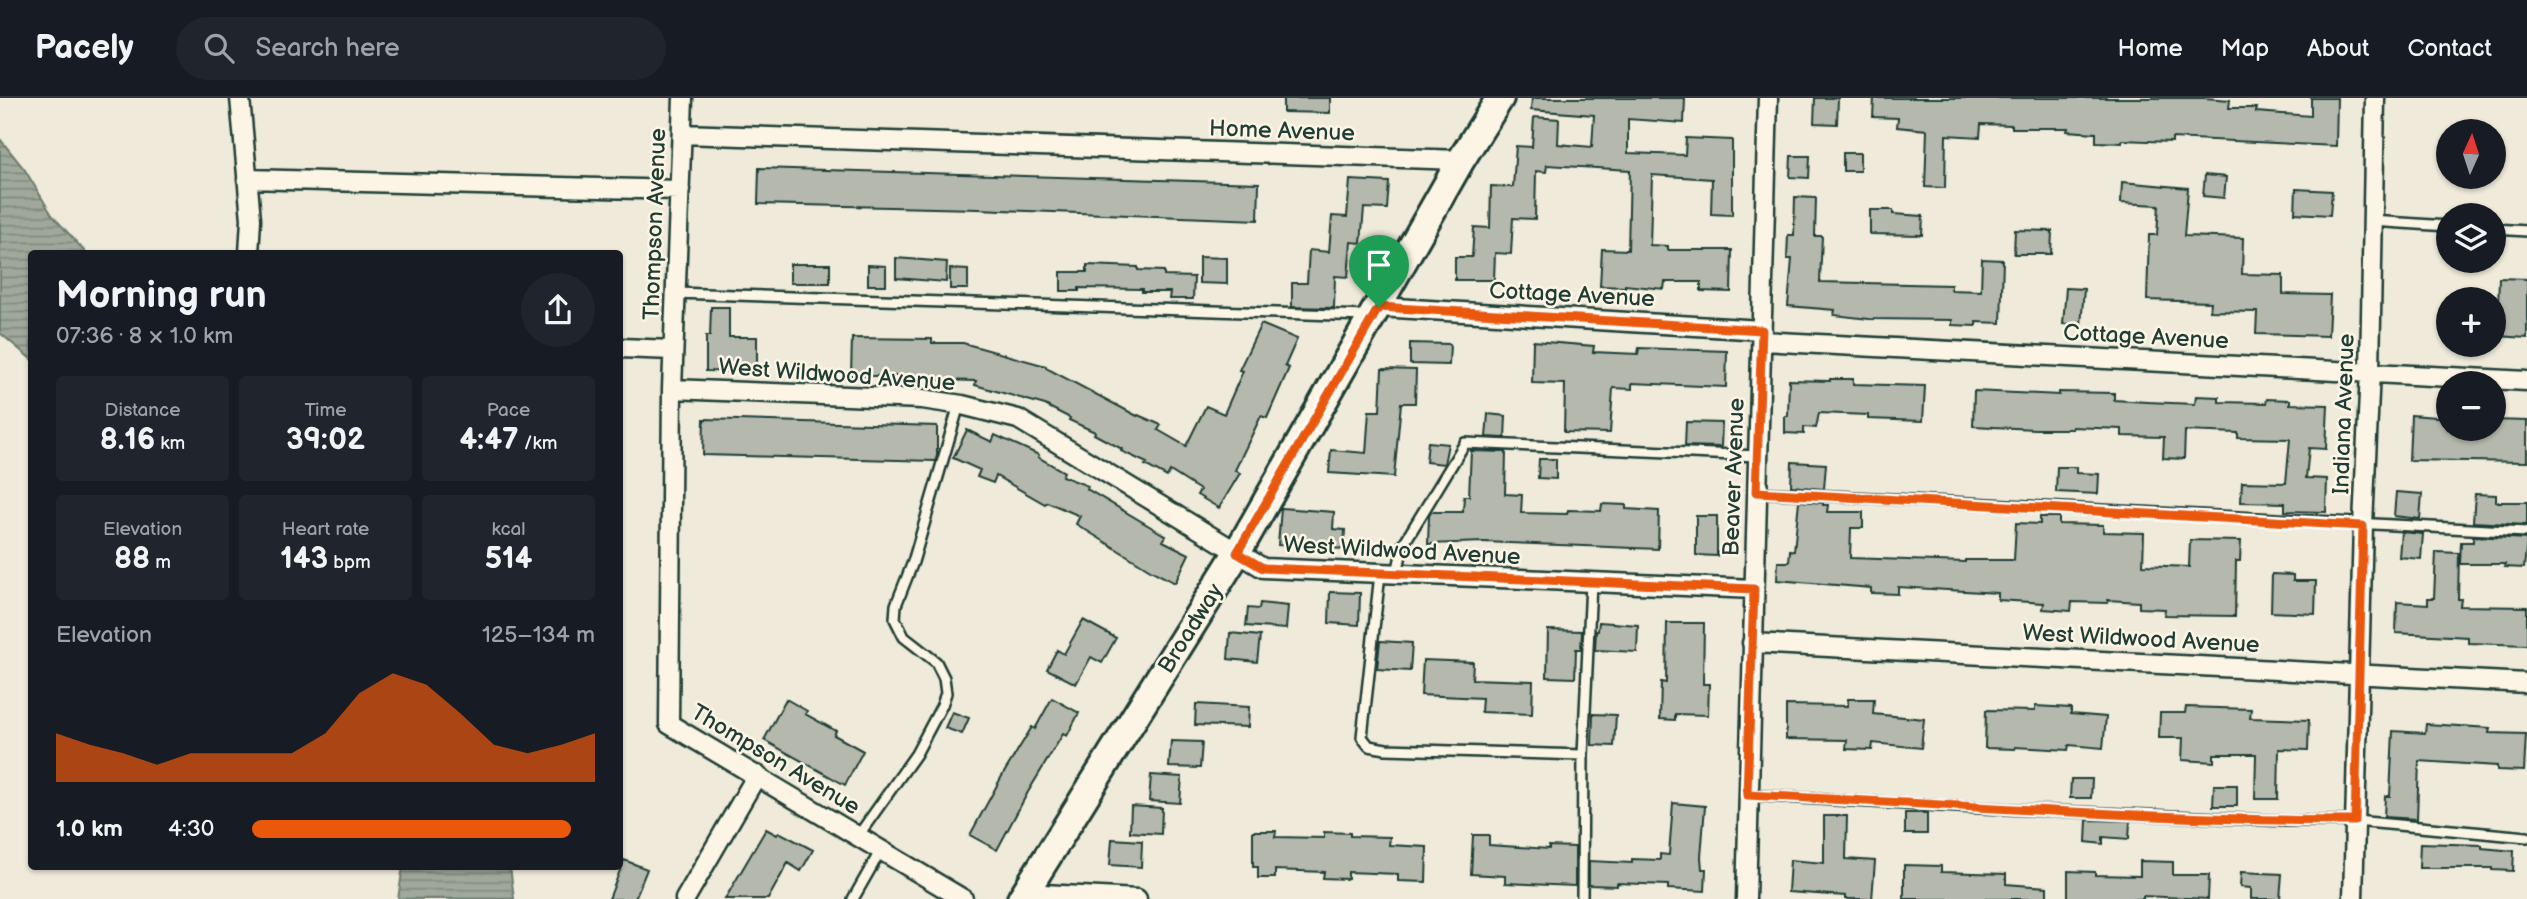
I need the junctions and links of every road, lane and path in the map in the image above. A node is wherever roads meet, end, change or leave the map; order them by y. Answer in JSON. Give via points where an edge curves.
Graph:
{"nodes":[{"id":1,"x":240,"y":98,"type":"edge"},
{"id":2,"x":683,"y":98,"type":"edge"},
{"id":3,"x":1500,"y":98,"type":"edge"},
{"id":4,"x":1768,"y":98,"type":"edge"},
{"id":5,"x":2375,"y":98,"type":"edge"},
{"id":6,"x":682,"y":134,"type":"junction"},
{"id":7,"x":1461,"y":160,"type":"junction"},
{"id":8,"x":247,"y":179,"type":"junction"},
{"id":9,"x":680,"y":190,"type":"junction"},
{"id":10,"x":2371,"y":221,"type":"junction"},
{"id":11,"x":2436,"y":225,"type":"edge"},
{"id":12,"x":2506,"y":230,"type":"edge"},
{"id":13,"x":2527,"y":231,"type":"edge"},
{"id":14,"x":249,"y":250,"type":"edge"},
{"id":15,"x":675,"y":293,"type":"junction"},
{"id":16,"x":1376,"y":312,"type":"junction"},
{"id":17,"x":1762,"y":336,"type":"junction"},
{"id":18,"x":623,"y":348,"type":"edge"},
{"id":19,"x":673,"y":350,"type":"junction"},
{"id":20,"x":2370,"y":371,"type":"junction"},
{"id":21,"x":2527,"y":381,"type":"edge"},
{"id":22,"x":672,"y":388,"type":"junction"},
{"id":23,"x":958,"y":405,"type":"junction"},
{"id":24,"x":1758,"y":456,"type":"junction"},
{"id":25,"x":1756,"y":492,"type":"junction"},
{"id":26,"x":2363,"y":526,"type":"junction"},
{"id":27,"x":2527,"y":532,"type":"edge"},
{"id":28,"x":1237,"y":553,"type":"junction"},
{"id":29,"x":1388,"y":574,"type":"junction"},
{"id":30,"x":1591,"y":583,"type":"junction"},
{"id":31,"x":1754,"y":589,"type":"junction"},
{"id":32,"x":1752,"y":643,"type":"junction"},
{"id":33,"x":2359,"y":674,"type":"junction"},
{"id":34,"x":2527,"y":683,"type":"edge"},
{"id":35,"x":1583,"y":755,"type":"junction"},
{"id":36,"x":757,"y":775,"type":"junction"},
{"id":37,"x":1747,"y":795,"type":"junction"},
{"id":38,"x":2355,"y":821,"type":"junction"},
{"id":39,"x":858,"y":836,"type":"junction"},
{"id":40,"x":2527,"y":837,"type":"edge"},
{"id":41,"x":881,"y":850,"type":"junction"},
{"id":42,"x":1023,"y":896,"type":"edge"},
{"id":43,"x":685,"y":899,"type":"edge"},
{"id":44,"x":853,"y":899,"type":"edge"},
{"id":45,"x":963,"y":899,"type":"edge"},
{"id":46,"x":1131,"y":899,"type":"edge"},
{"id":47,"x":1137,"y":899,"type":"edge"},
{"id":48,"x":1582,"y":899,"type":"edge"},
{"id":49,"x":1746,"y":899,"type":"edge"},
{"id":50,"x":2353,"y":899,"type":"edge"}],
"edges":[{"from":1,"to":8,"type":"street"},
{"from":2,"to":6,"type":"street","name":"Thompson Avenue"},
{"from":3,"to":7,"type":"main road","name":"Broadway"},
{"from":4,"to":17,"type":"street","name":"Beaver Avenue"},
{"from":5,"to":10,"type":"street","name":"Indiana Avenue"},
{"from":6,"to":7,"type":"street","name":"Home Avenue"},
{"from":6,"to":9,"type":"street","name":"Thompson Avenue"},
{"from":7,"to":16,"type":"main road","name":"Broadway"},
{"from":8,"to":9,"type":"street"},
{"from":8,"to":14,"type":"street"},
{"from":9,"to":15,"type":"street","name":"Thompson Avenue"},
{"from":10,"to":11,"type":"lane"},
{"from":10,"to":20,"type":"street","name":"Indiana Avenue"},
{"from":12,"to":13,"type":"lane"},
{"from":15,"to":16,"type":"lane"},
{"from":15,"to":19,"type":"street","name":"Thompson Avenue"},
{"from":16,"to":17,"type":"street","name":"Cottage Avenue"},
{"from":16,"to":28,"type":"main road","name":"Broadway"},
{"from":17,"to":20,"type":"street","name":"Cottage Avenue"},
{"from":17,"to":24,"type":"street","name":"Beaver Avenue"},
{"from":18,"to":19,"type":"street"},
{"from":19,"to":22,"type":"street","name":"Thompson Avenue"},
{"from":20,"to":21,"type":"street","name":"Cottage Avenue"},
{"from":20,"to":26,"type":"street","name":"Indiana Avenue"},
{"from":22,"to":23,"type":"street","name":"West Wildwood Avenue","via":[[922,399]]},
{"from":22,"to":36,"type":"street","name":"Thompson Avenue","via":[[669,724]]},
{"from":23,"to":28,"type":"street","name":"West Wildwood Avenue","via":[[1018,419]]},
{"from":23,"to":39,"type":"lane","via":[[895,619],[904,637],[936,662],[946,693],[916,754]]},
{"from":24,"to":25,"type":"street","name":"Beaver Avenue"},
{"from":24,"to":29,"type":"lane","via":[[1465,443]]},
{"from":25,"to":26,"type":"lane"},
{"from":25,"to":31,"type":"street","name":"Beaver Avenue"},
{"from":26,"to":27,"type":"lane"},
{"from":26,"to":33,"type":"street","name":"Indiana Avenue"},
{"from":28,"to":29,"type":"street","name":"West Wildwood Avenue","via":[[1263,568]]},
{"from":28,"to":42,"type":"main road","name":"Broadway"},
{"from":29,"to":30,"type":"street","name":"West Wildwood Avenue"},
{"from":29,"to":35,"type":"lane","via":[[1362,737],[1369,746]]},
{"from":30,"to":31,"type":"street","name":"West Wildwood Avenue"},
{"from":30,"to":35,"type":"lane"},
{"from":31,"to":32,"type":"street","name":"Beaver Avenue"},
{"from":32,"to":33,"type":"street","name":"West Wildwood Avenue"},
{"from":32,"to":37,"type":"street","name":"Beaver Avenue"},
{"from":33,"to":34,"type":"street","name":"West Wildwood Avenue"},
{"from":33,"to":38,"type":"street","name":"Indiana Avenue"},
{"from":35,"to":48,"type":"lane"},
{"from":36,"to":39,"type":"street","name":"Thompson Avenue"},
{"from":36,"to":43,"type":"street"},
{"from":37,"to":38,"type":"lane"},
{"from":37,"to":49,"type":"street","name":"Beaver Avenue"},
{"from":38,"to":40,"type":"lane"},
{"from":38,"to":50,"type":"street","name":"Indiana Avenue"},
{"from":39,"to":41,"type":"street","name":"Thompson Avenue"},
{"from":41,"to":44,"type":"lane"},
{"from":41,"to":45,"type":"street","name":"Thompson Avenue"},
{"from":42,"to":46,"type":"street"},
{"from":46,"to":47,"type":"street"}]}
